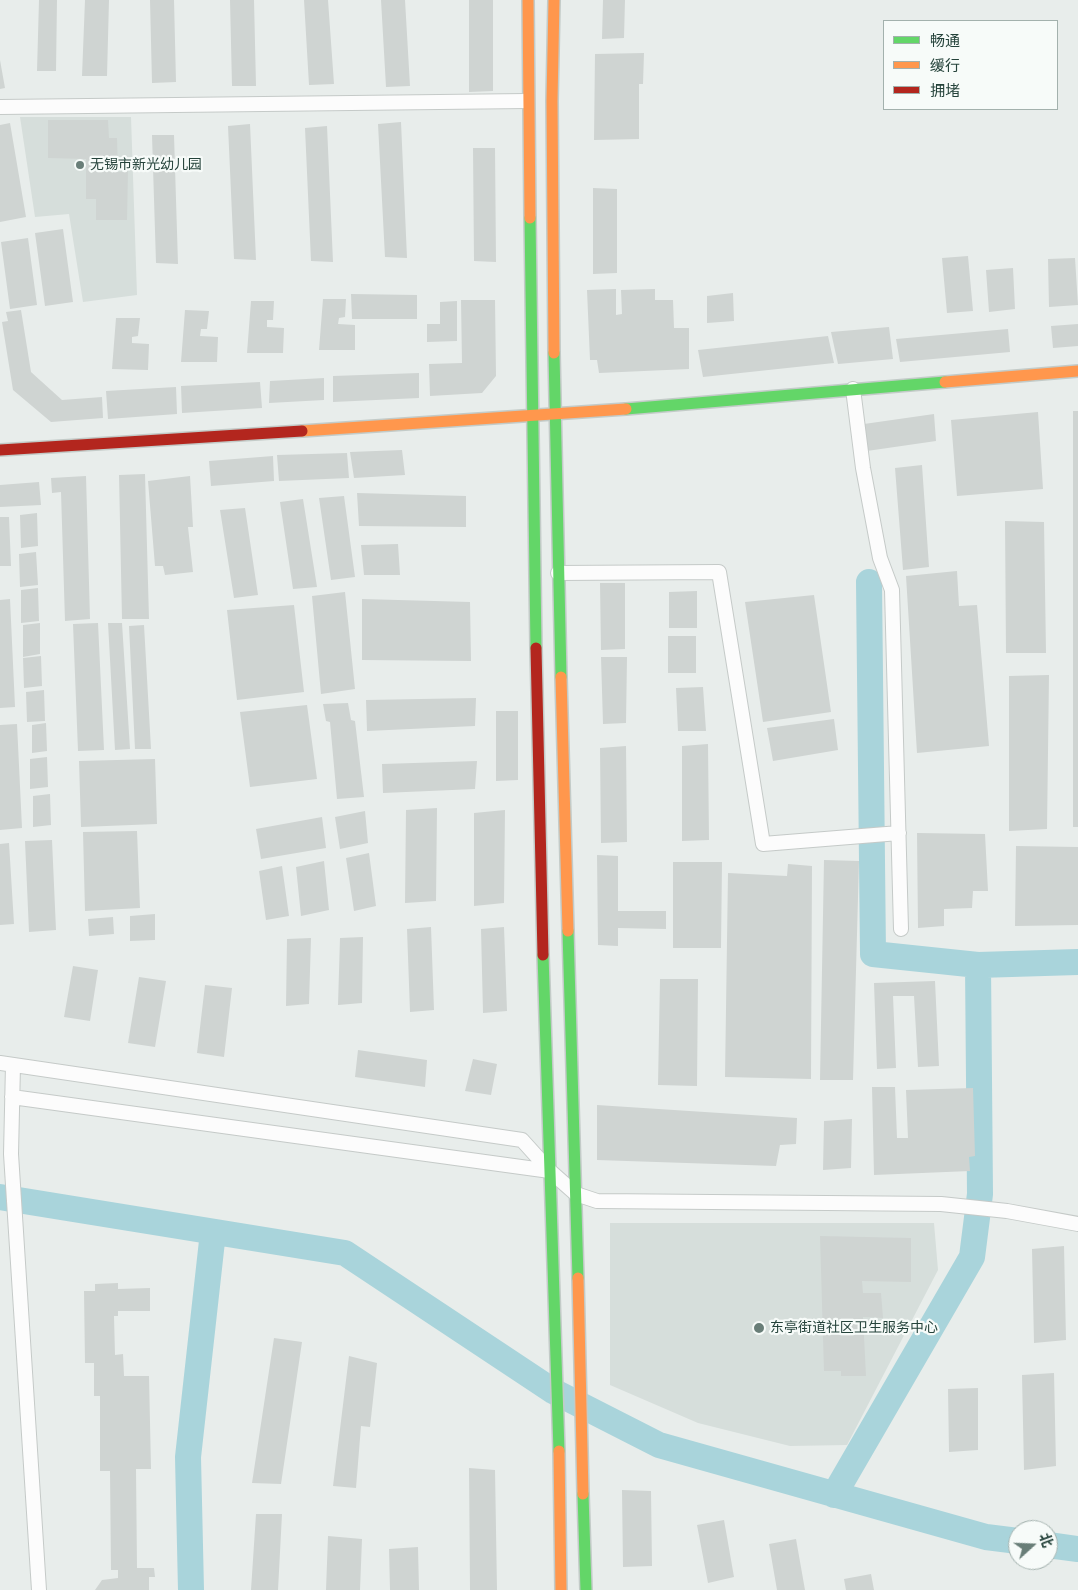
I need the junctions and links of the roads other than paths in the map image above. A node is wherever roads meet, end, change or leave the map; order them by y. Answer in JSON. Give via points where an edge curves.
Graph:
{"nodes":[{"id":1,"x":528,"y":0,"type":"edge"},
{"id":2,"x":554,"y":0,"type":"edge"},
{"id":3,"x":527,"y":102,"type":"junction"},
{"id":4,"x":0,"y":106,"type":"edge"},
{"id":5,"x":1078,"y":371,"type":"edge"},
{"id":6,"x":853,"y":389,"type":"junction"},
{"id":7,"x":531,"y":415,"type":"junction"},
{"id":8,"x":554,"y":415,"type":"junction"},
{"id":9,"x":0,"y":450,"type":"edge"},
{"id":10,"x":558,"y":573,"type":"junction"},
{"id":11,"x":899,"y":833,"type":"junction"},
{"id":12,"x":901,"y":929,"type":"dead end"},
{"id":13,"x":6,"y":1064,"type":"edge"},
{"id":14,"x":12,"y":1097,"type":"junction"},
{"id":15,"x":550,"y":1171,"type":"junction"},
{"id":16,"x":576,"y":1194,"type":"junction"},
{"id":17,"x":1078,"y":1224,"type":"edge"},
{"id":18,"x":39,"y":1590,"type":"edge"},
{"id":19,"x":561,"y":1590,"type":"edge"},
{"id":20,"x":586,"y":1590,"type":"edge"}],
"edges":[{"from":1,"to":3,"type":"main road"},
{"from":2,"to":8,"type":"main road"},
{"from":3,"to":4,"type":"street"},
{"from":3,"to":7,"type":"main road"},
{"from":5,"to":6,"type":"main road"},
{"from":6,"to":8,"type":"main road"},
{"from":6,"to":11,"type":"street","via":[[876,540],[892,590]]},
{"from":7,"to":8,"type":"main road"},
{"from":7,"to":9,"type":"main road"},
{"from":7,"to":15,"type":"main road","via":[[546,1114]]},
{"from":8,"to":10,"type":"main road"},
{"from":10,"to":11,"type":"street","via":[[719,572],[763,844]]},
{"from":10,"to":16,"type":"main road"},
{"from":11,"to":12,"type":"street"},
{"from":13,"to":14,"type":"street"},
{"from":13,"to":15,"type":"street","via":[[522,1140]]},
{"from":14,"to":15,"type":"street"},
{"from":14,"to":18,"type":"street","via":[[11,1154]]},
{"from":15,"to":16,"type":"street"},
{"from":15,"to":19,"type":"main road"},
{"from":16,"to":17,"type":"street","via":[[597,1201],[941,1204],[1007,1211]]},
{"from":16,"to":20,"type":"main road"}]}
